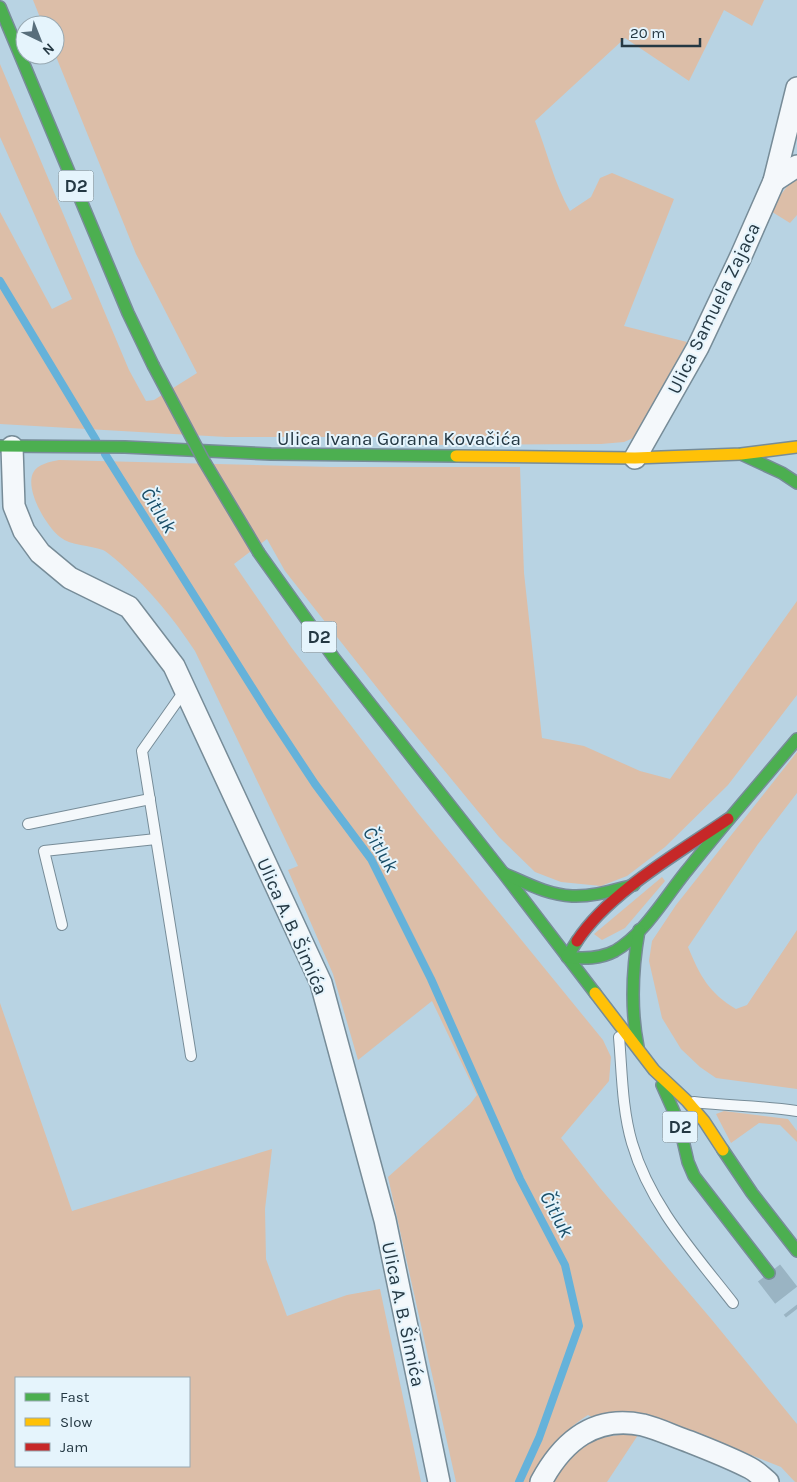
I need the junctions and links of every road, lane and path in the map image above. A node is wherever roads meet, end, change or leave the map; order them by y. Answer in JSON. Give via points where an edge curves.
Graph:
{"nodes":[{"id":1,"x":0,"y":7,"type":"edge"},
{"id":2,"x":797,"y":88,"type":"edge"},
{"id":3,"x":797,"y":166,"type":"edge"},
{"id":4,"x":774,"y":181,"type":"junction"},
{"id":5,"x":6,"y":447,"type":"edge"},
{"id":6,"x":797,"y":447,"type":"edge"},
{"id":7,"x":741,"y":454,"type":"junction"},
{"id":8,"x":635,"y":458,"type":"junction"},
{"id":9,"x":797,"y":482,"type":"edge"},
{"id":10,"x":185,"y":690,"type":"junction"},
{"id":11,"x":797,"y":739,"type":"edge"},
{"id":12,"x":150,"y":798,"type":"junction"},
{"id":13,"x":728,"y":819,"type":"junction"},
{"id":14,"x":28,"y":824,"type":"dead end"},
{"id":15,"x":156,"y":838,"type":"junction"},
{"id":16,"x":504,"y":874,"type":"junction"},
{"id":17,"x":634,"y":885,"type":"junction"},
{"id":18,"x":62,"y":925,"type":"dead end"},
{"id":19,"x":639,"y":930,"type":"junction"},
{"id":20,"x":566,"y":957,"type":"junction"},
{"id":21,"x":617,"y":1023,"type":"junction"},
{"id":22,"x":639,"y":1051,"type":"junction"},
{"id":23,"x":192,"y":1056,"type":"dead end"},
{"id":24,"x":654,"y":1070,"type":"junction"},
{"id":25,"x":687,"y":1101,"type":"junction"},
{"id":26,"x":797,"y":1111,"type":"edge"},
{"id":27,"x":797,"y":1251,"type":"edge"},
{"id":28,"x":769,"y":1273,"type":"tunnel mouth"},
{"id":29,"x":733,"y":1303,"type":"dead end"},
{"id":30,"x":438,"y":1482,"type":"edge"},
{"id":31,"x":542,"y":1482,"type":"edge"},
{"id":32,"x":768,"y":1482,"type":"edge"}],
"edges":[{"from":1,"to":16,"type":"main road","number":"D2","bridge":true,"via":[[128,313],[204,461],[258,553],[334,658]]},
{"from":2,"to":4,"type":"street","name":"Ulica Samuela Zajaca"},
{"from":3,"to":4,"type":"street"},
{"from":4,"to":8,"type":"street","name":"Ulica Samuela Zajaca","via":[[698,347]]},
{"from":5,"to":8,"type":"main road","name":"Ulica Ivana Gorana Kovačića"},
{"from":5,"to":10,"type":"street","name":"Ulica A. B. Šimića","via":[[14,506],[24,531],[40,553],[70,578],[129,607],[174,666]]},
{"from":6,"to":7,"type":"main road","name":"Ulica Ivana Gorana Kovačića"},
{"from":7,"to":8,"type":"main road","name":"Ulica Ivana Gorana Kovačića"},
{"from":7,"to":9,"type":"main road"},
{"from":10,"to":12,"type":"lane","via":[[142,751]]},
{"from":10,"to":30,"type":"street","name":"Ulica A. B. Šimića","via":[[321,983],[385,1220]]},
{"from":11,"to":13,"type":"main road"},
{"from":12,"to":14,"type":"lane"},
{"from":12,"to":15,"type":"lane"},
{"from":13,"to":17,"type":"main road"},
{"from":13,"to":19,"type":"main road"},
{"from":15,"to":18,"type":"lane","via":[[44,851]]},
{"from":15,"to":23,"type":"lane"},
{"from":16,"to":17,"type":"main road","via":[[539,889],[571,896],[604,893]]},
{"from":16,"to":20,"type":"main road","number":"D2"},
{"from":17,"to":20,"type":"main road","via":[[588,925]]},
{"from":19,"to":20,"type":"main road","via":[[606,956],[589,960]]},
{"from":19,"to":22,"type":"main road","via":[[631,994]]},
{"from":20,"to":21,"type":"main road","number":"D2"},
{"from":21,"to":22,"type":"main road","number":"D2"},
{"from":21,"to":29,"type":"lane","via":[[625,1104],[632,1142],[646,1181],[670,1223]]},
{"from":22,"to":24,"type":"main road","number":"D2"},
{"from":24,"to":25,"type":"main road","number":"D2"},
{"from":24,"to":28,"type":"main road","number":"D2","via":[[679,1123],[694,1176]]},
{"from":25,"to":26,"type":"lane"},
{"from":25,"to":27,"type":"main road","number":"D2"},
{"from":31,"to":32,"type":"street","via":[[560,1454],[578,1436],[596,1426],[618,1423],[643,1426],[694,1444],[751,1468]]}]}
